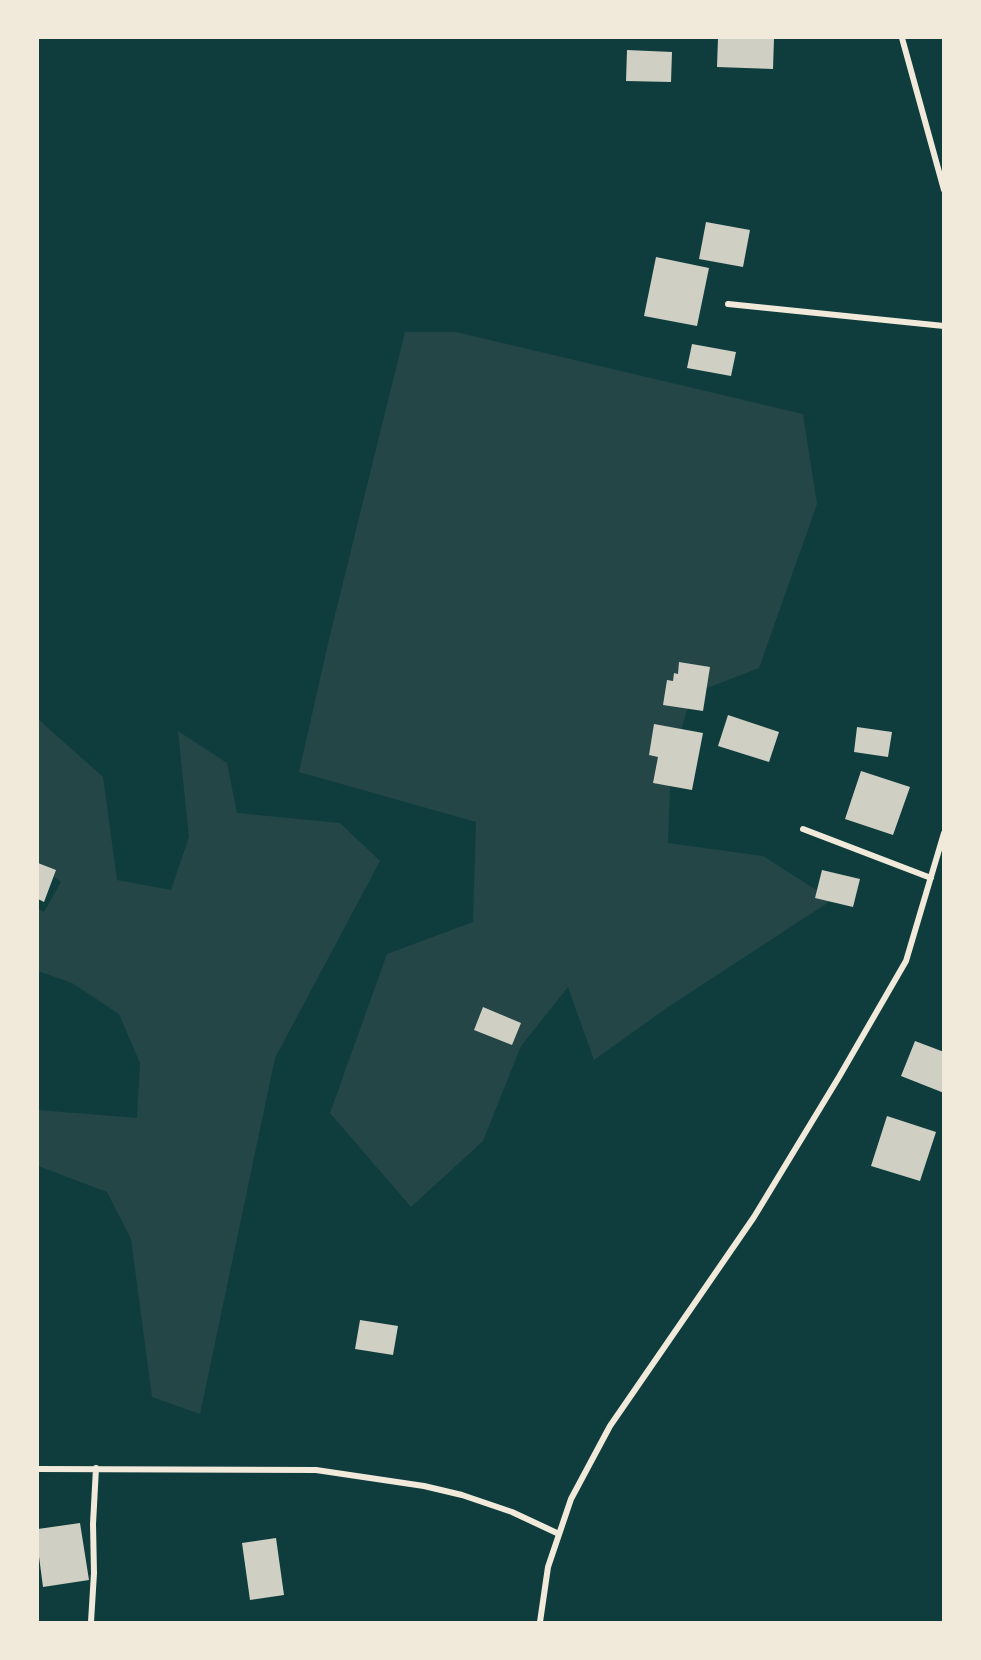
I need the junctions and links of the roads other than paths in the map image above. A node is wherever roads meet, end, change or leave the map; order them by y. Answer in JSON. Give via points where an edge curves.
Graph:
{"nodes":[{"id":1,"x":902,"y":38,"type":"edge"},
{"id":2,"x":944,"y":190,"type":"edge"},
{"id":3,"x":728,"y":304,"type":"dead end"},
{"id":4,"x":944,"y":326,"type":"edge"},
{"id":5,"x":802,"y":829,"type":"dead end"},
{"id":6,"x":944,"y":833,"type":"edge"},
{"id":7,"x":931,"y":878,"type":"junction"},
{"id":8,"x":96,"y":1468,"type":"junction"},
{"id":9,"x":38,"y":1469,"type":"edge"},
{"id":10,"x":559,"y":1534,"type":"junction"},
{"id":11,"x":91,"y":1623,"type":"edge"},
{"id":12,"x":540,"y":1623,"type":"edge"}],
"edges":[{"from":1,"to":2,"type":"street"},
{"from":3,"to":4,"type":"street"},
{"from":5,"to":7,"type":"street"},
{"from":6,"to":7,"type":"street"},
{"from":7,"to":10,"type":"street","via":[[906,961],[754,1216],[609,1426],[572,1498]]},
{"from":8,"to":9,"type":"street"},
{"from":8,"to":10,"type":"street","via":[[316,1470],[462,1495]]},
{"from":8,"to":11,"type":"street"},
{"from":10,"to":12,"type":"street","via":[[548,1567]]}]}
